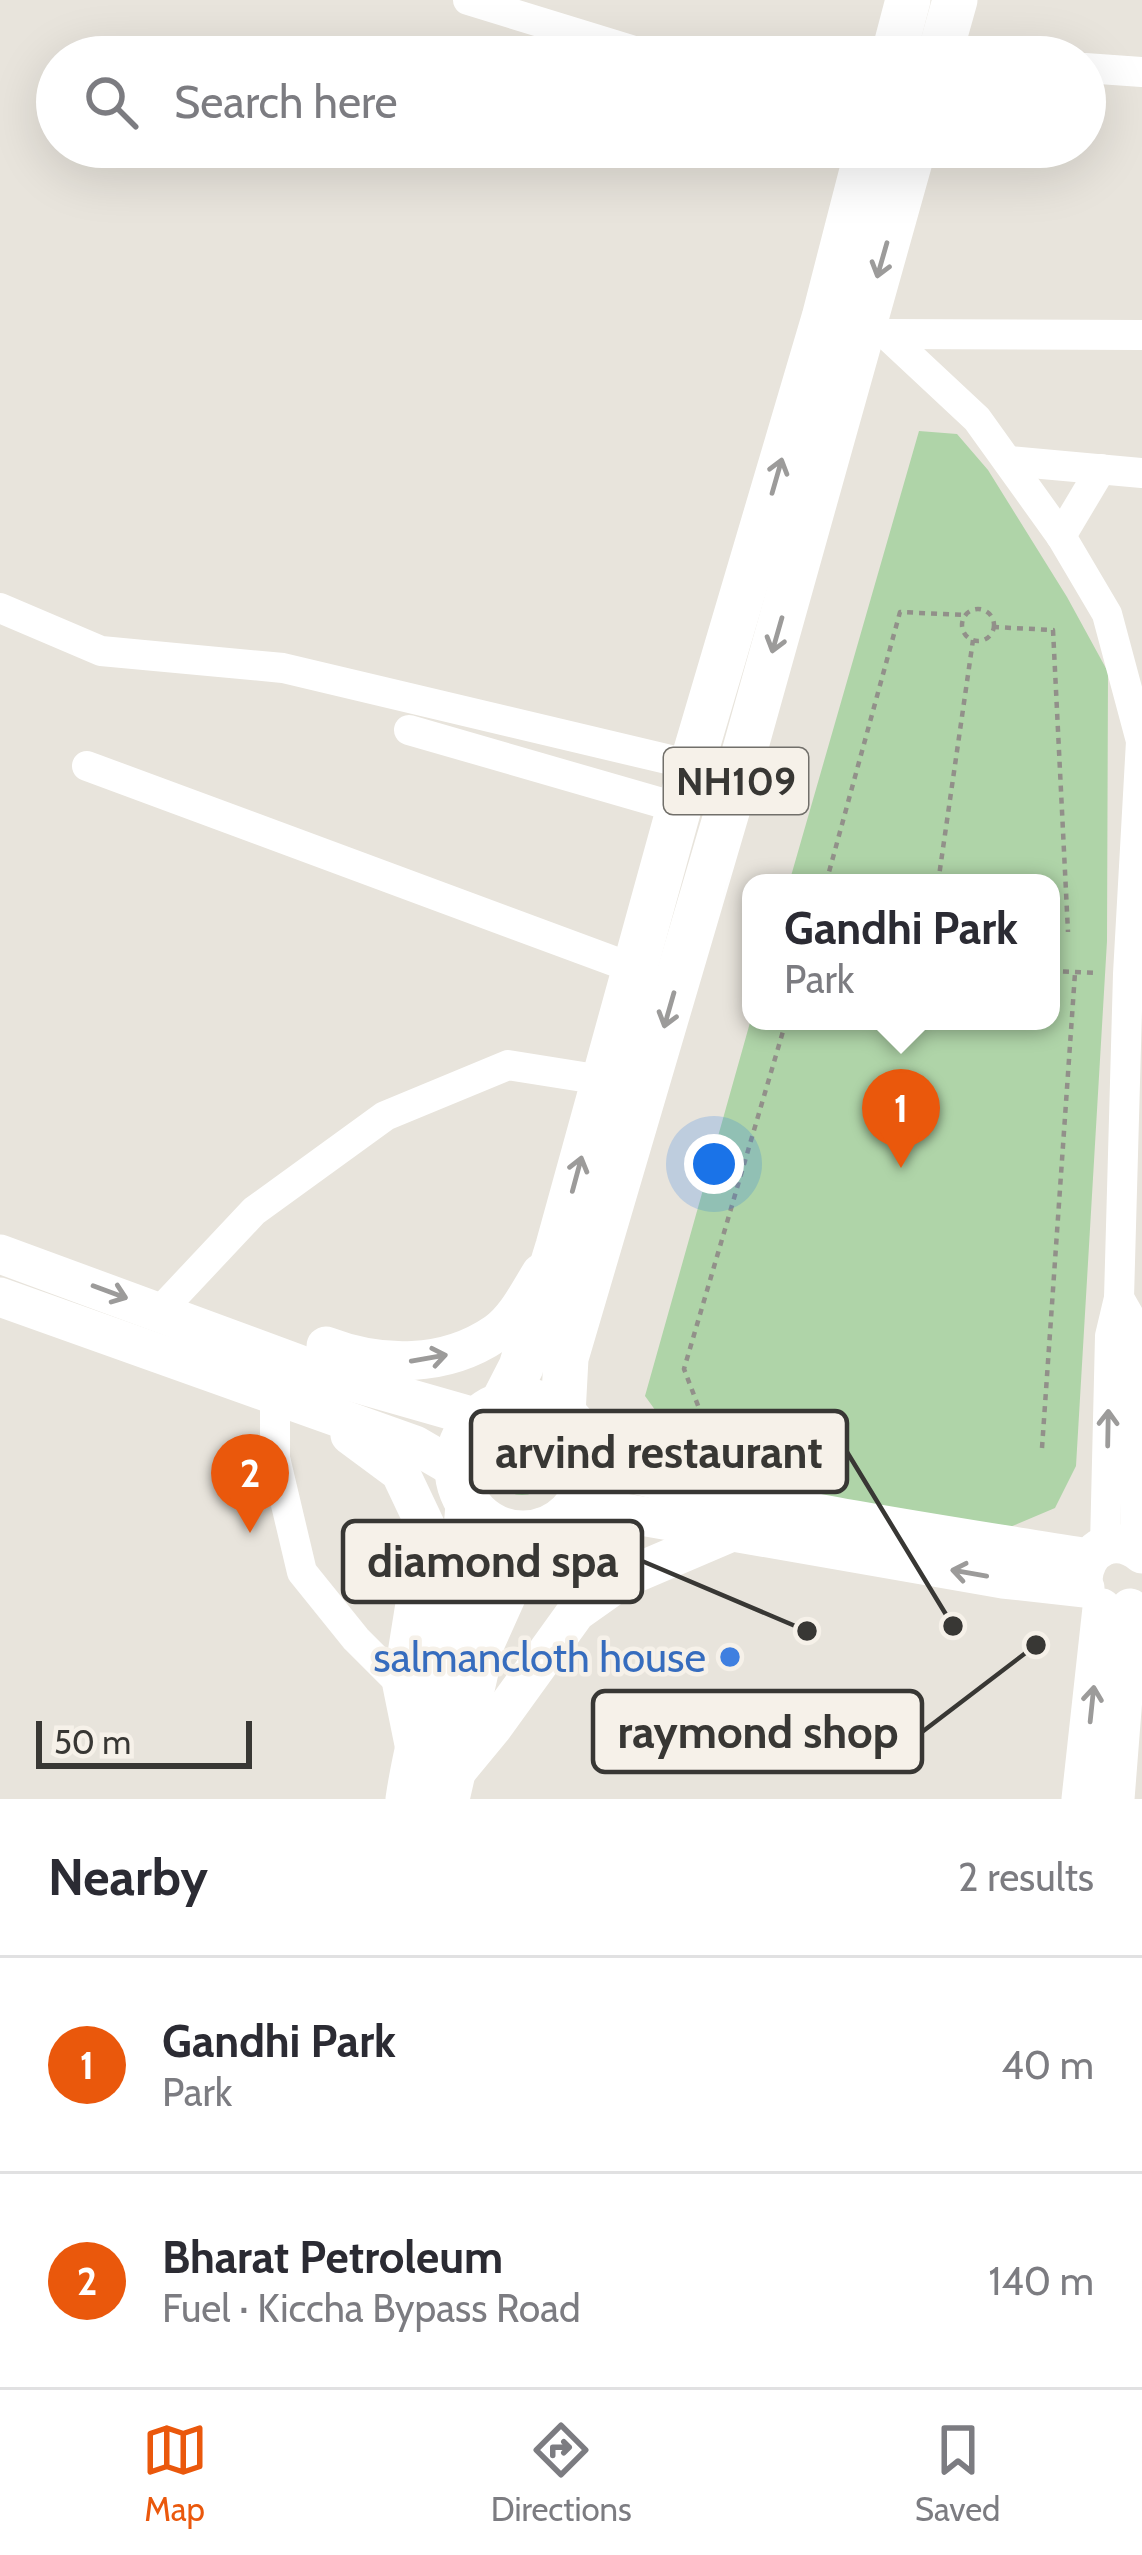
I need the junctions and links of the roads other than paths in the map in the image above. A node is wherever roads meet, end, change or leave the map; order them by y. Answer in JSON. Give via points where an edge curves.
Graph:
{"nodes":[{"id":1,"x":468,"y":0,"type":"edge"},
{"id":2,"x":908,"y":0,"type":"edge"},
{"id":3,"x":955,"y":0,"type":"edge"},
{"id":4,"x":585,"y":36,"type":"edge"},
{"id":5,"x":899,"y":36,"type":"edge"},
{"id":6,"x":953,"y":36,"type":"edge"},
{"id":7,"x":1106,"y":69,"type":"edge"},
{"id":8,"x":1142,"y":72,"type":"edge"},
{"id":9,"x":867,"y":168,"type":"edge"},
{"id":10,"x":907,"y":168,"type":"edge"},
{"id":11,"x":857,"y":327,"type":"junction"},
{"id":12,"x":1142,"y":335,"type":"edge"},
{"id":13,"x":1010,"y":461,"type":"junction"},
{"id":14,"x":1101,"y":469,"type":"junction"},
{"id":15,"x":1142,"y":472,"type":"edge"},
{"id":16,"x":1060,"y":536,"type":"junction"},
{"id":17,"x":0,"y":608,"type":"edge"},
{"id":18,"x":409,"y":730,"type":"dead end"},
{"id":19,"x":692,"y":765,"type":"junction"},
{"id":20,"x":87,"y":766,"type":"dead end"},
{"id":21,"x":679,"y":808,"type":"junction"},
{"id":22,"x":635,"y":969,"type":"junction"},
{"id":23,"x":1135,"y":974,"type":"edge"},
{"id":24,"x":602,"y":1081,"type":"junction"},
{"id":25,"x":558,"y":1246,"type":"junction"},
{"id":26,"x":0,"y":1254,"type":"edge"},
{"id":27,"x":0,"y":1297,"type":"edge"},
{"id":28,"x":161,"y":1310,"type":"junction"},
{"id":29,"x":231,"y":1341,"type":"junction"},
{"id":30,"x":147,"y":1349,"type":"junction"},
{"id":31,"x":281,"y":1377,"type":"junction"},
{"id":32,"x":318,"y":1411,"type":"junction"},
{"id":33,"x":490,"y":1411,"type":"junction"},
{"id":34,"x":563,"y":1414,"type":"junction"},
{"id":35,"x":463,"y":1487,"type":"junction"},
{"id":36,"x":570,"y":1499,"type":"junction"},
{"id":37,"x":777,"y":1524,"type":"junction"},
{"id":38,"x":733,"y":1532,"type":"junction"},
{"id":39,"x":1116,"y":1576,"type":"edge"},
{"id":40,"x":402,"y":1685,"type":"junction"},
{"id":41,"x":416,"y":1749,"type":"junction"},
{"id":42,"x":435,"y":1793,"type":"edge"},
{"id":43,"x":1081,"y":1799,"type":"edge"},
{"id":44,"x":1115,"y":1799,"type":"edge"}],
"edges":[{"from":1,"to":4,"type":"street"},
{"from":2,"to":5,"type":"highway"},
{"from":3,"to":6,"type":"highway"},
{"from":7,"to":8,"type":"street"},
{"from":9,"to":11,"type":"highway","number":"NH109"},
{"from":10,"to":11,"type":"highway","number":"NH109","one_way":true},
{"from":11,"to":12,"type":"street"},
{"from":11,"to":13,"type":"street","via":[[976,419]]},
{"from":19,"to":11,"type":"highway","number":"NH109","one_way":true},
{"from":11,"to":34,"type":"highway","number":"NH109","one_way":true,"via":[[739,771],[566,1358]]},
{"from":13,"to":14,"type":"street"},
{"from":13,"to":16,"type":"street"},
{"from":14,"to":15,"type":"street"},
{"from":14,"to":16,"type":"street"},
{"from":16,"to":23,"type":"street","via":[[1107,614],[1141,741]]},
{"from":17,"to":19,"type":"street","via":[[101,651],[283,668]]},
{"from":18,"to":21,"type":"street"},
{"from":19,"to":21,"type":"highway","number":"NH109"},
{"from":20,"to":22,"type":"street"},
{"from":21,"to":22,"type":"highway","number":"NH109"},
{"from":22,"to":24,"type":"highway","number":"NH109"},
{"from":23,"to":39,"type":"street","via":[[1118,1298],[1138,1331]]},
{"from":25,"to":24,"type":"highway","number":"NH109","one_way":true},
{"from":24,"to":28,"type":"street","via":[[508,1065],[385,1116],[254,1211]]},
{"from":29,"to":25,"type":"main road","one_way":true,"via":[[312,1341],[357,1358],[417,1362],[454,1353],[506,1323]]},
{"from":25,"to":33,"type":"highway","number":"NH109","via":[[521,1367]]},
{"from":26,"to":28,"type":"main road","one_way":true},
{"from":27,"to":30,"type":"main road"},
{"from":28,"to":29,"type":"main road"},
{"from":28,"to":30,"type":"main road"},
{"from":29,"to":31,"type":"main road"},
{"from":30,"to":31,"type":"main road"},
{"from":31,"to":32,"type":"main road"},
{"from":31,"to":33,"type":"main road"},
{"from":31,"to":40,"type":"street","via":[[275,1457],[302,1572]]},
{"from":32,"to":35,"type":"main road","via":[[415,1445]]},
{"from":32,"to":40,"type":"main road","via":[[400,1472],[427,1529]]},
{"from":33,"to":34,"type":"highway","via":[[531,1401]]},
{"from":33,"to":35,"type":"highway","number":"NH109","via":[[462,1440]]},
{"from":34,"to":36,"type":"highway","via":[[583,1436]]},
{"from":35,"to":36,"type":"highway","via":[[483,1520],[522,1533]]},
{"from":35,"to":41,"type":"highway","number":"NH109","via":[[466,1542]]},
{"from":36,"to":37,"type":"main road","via":[[685,1488]]},
{"from":36,"to":38,"type":"main road"},
{"from":36,"to":42,"type":"highway","via":[[513,1574]]},
{"from":37,"to":38,"type":"main road"},
{"from":37,"to":39,"type":"main road"},
{"from":38,"to":42,"type":"main road","via":[[625,1578],[576,1612]]},
{"from":43,"to":39,"type":"main road","one_way":true},
{"from":39,"to":44,"type":"main road"},
{"from":40,"to":41,"type":"main road"},
{"from":41,"to":42,"type":"highway","number":"NH109"}]}
